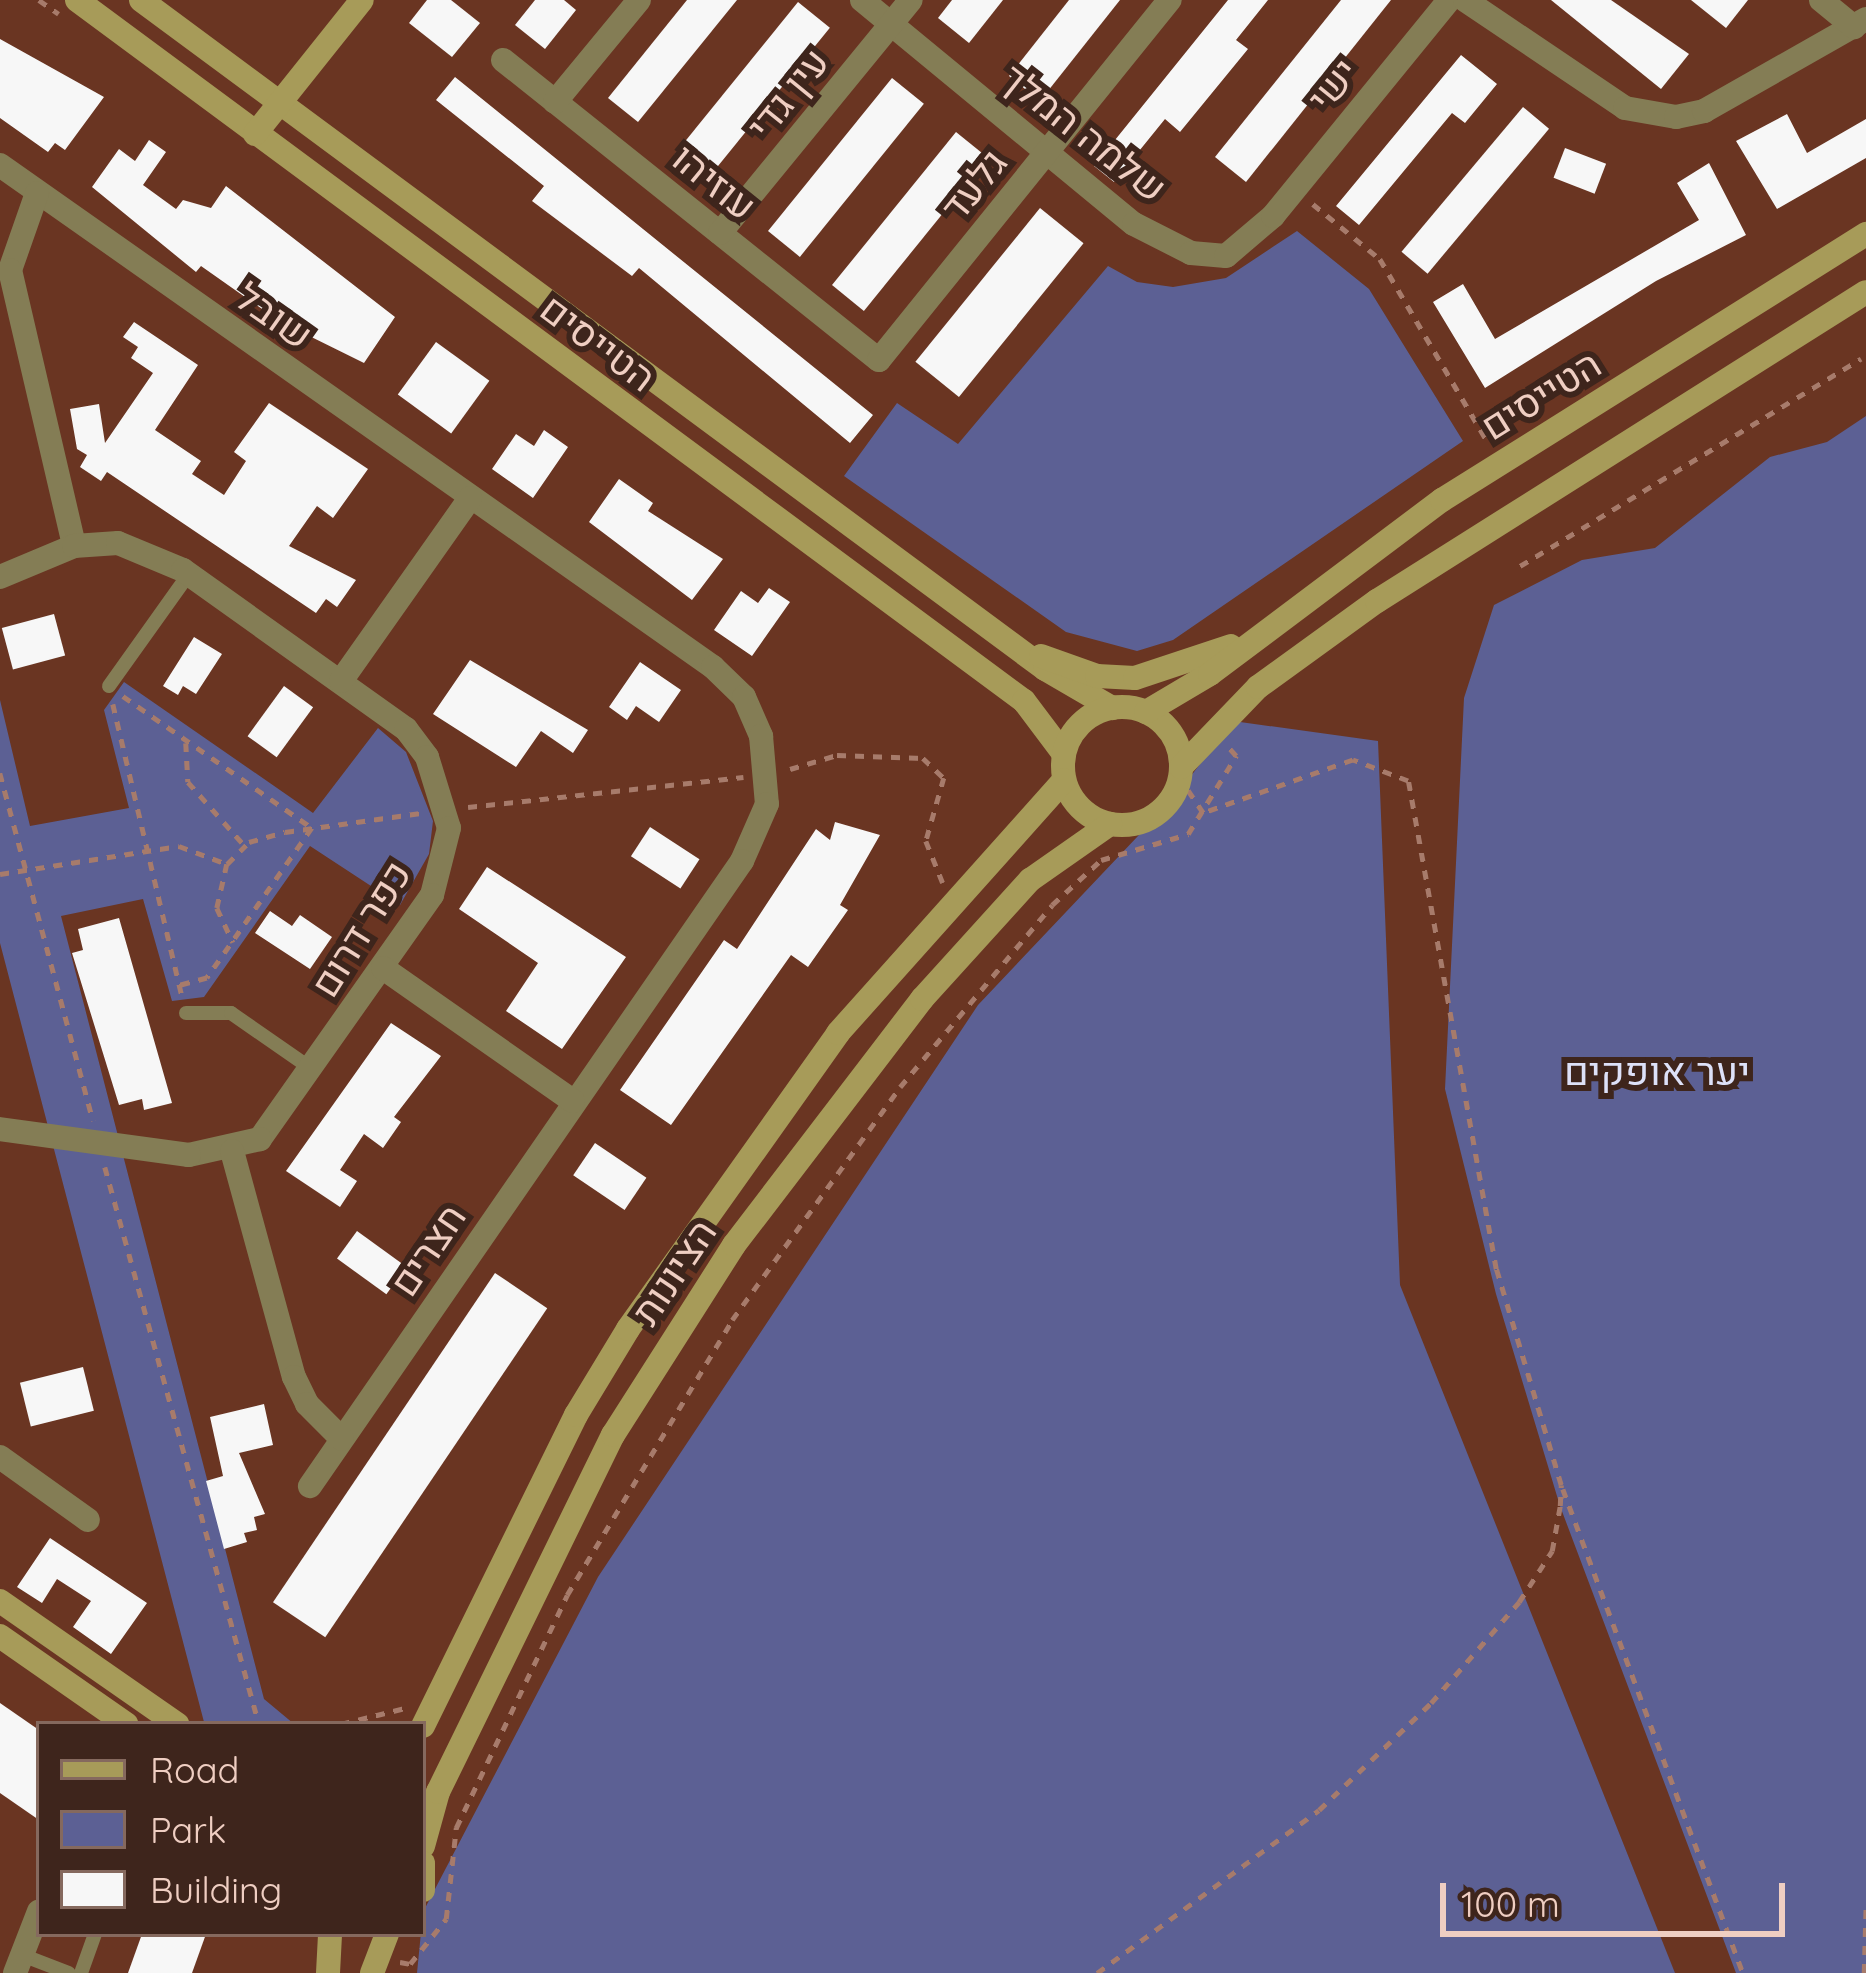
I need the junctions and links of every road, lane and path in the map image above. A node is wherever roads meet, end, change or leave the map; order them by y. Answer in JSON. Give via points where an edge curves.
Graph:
{"nodes":[{"id":1,"x":39,"y":0,"type":"edge"},
{"id":2,"x":76,"y":0,"type":"edge"},
{"id":3,"x":141,"y":0,"type":"edge"},
{"id":4,"x":362,"y":0,"type":"edge"},
{"id":5,"x":639,"y":0,"type":"edge"},
{"id":6,"x":862,"y":0,"type":"edge"},
{"id":7,"x":911,"y":0,"type":"edge"},
{"id":8,"x":1170,"y":0,"type":"edge"},
{"id":9,"x":1449,"y":0,"type":"edge"},
{"id":10,"x":1465,"y":0,"type":"edge"},
{"id":11,"x":1821,"y":0,"type":"edge"},
{"id":12,"x":1860,"y":23,"type":"edge"},
{"id":13,"x":891,"y":24,"type":"junction"},
{"id":14,"x":76,"y":27,"type":"dead end"},
{"id":15,"x":503,"y":60,"type":"dead end"},
{"id":16,"x":555,"y":102,"type":"junction"},
{"id":17,"x":280,"y":104,"type":"junction"},
{"id":18,"x":255,"y":134,"type":"junction"},
{"id":19,"x":1047,"y":152,"type":"junction"},
{"id":20,"x":0,"y":165,"type":"edge"},
{"id":21,"x":1295,"y":189,"type":"junction"},
{"id":22,"x":37,"y":193,"type":"junction"},
{"id":23,"x":1273,"y":216,"type":"joint"},
{"id":24,"x":720,"y":233,"type":"junction"},
{"id":25,"x":1866,"y":234,"type":"edge"},
{"id":26,"x":1866,"y":292,"type":"edge"},
{"id":27,"x":1862,"y":359,"type":"dead end"},
{"id":28,"x":879,"y":360,"type":"joint"},
{"id":29,"x":1500,"y":464,"type":"junction"},
{"id":30,"x":470,"y":497,"type":"junction"},
{"id":31,"x":74,"y":546,"type":"junction"},
{"id":32,"x":1520,"y":566,"type":"dead end"},
{"id":33,"x":189,"y":574,"type":"junction"},
{"id":34,"x":0,"y":577,"type":"edge"},
{"id":35,"x":1264,"y":632,"type":"junction"},
{"id":36,"x":1006,"y":640,"type":"junction"},
{"id":37,"x":341,"y":681,"type":"junction"},
{"id":38,"x":109,"y":686,"type":"junction"},
{"id":39,"x":1112,"y":708,"type":"junction"},
{"id":40,"x":1146,"y":712,"type":"junction"},
{"id":41,"x":1212,"y":730,"type":"junction"},
{"id":42,"x":186,"y":740,"type":"junction"},
{"id":43,"x":1064,"y":754,"type":"junction"},
{"id":44,"x":0,"y":773,"type":"edge"},
{"id":45,"x":1180,"y":773,"type":"junction"},
{"id":46,"x":768,"y":775,"type":"junction"},
{"id":47,"x":1064,"y":780,"type":"junction"},
{"id":48,"x":445,"y":809,"type":"junction"},
{"id":49,"x":1203,"y":813,"type":"junction"},
{"id":50,"x":1109,"y":824,"type":"junction"},
{"id":51,"x":313,"y":828,"type":"junction"},
{"id":52,"x":1081,"y":838,"type":"junction"},
{"id":53,"x":245,"y":846,"type":"junction"},
{"id":54,"x":147,"y":850,"type":"junction"},
{"id":55,"x":1101,"y":860,"type":"junction"},
{"id":56,"x":227,"y":864,"type":"junction"},
{"id":57,"x":26,"y":870,"type":"junction"},
{"id":58,"x":0,"y":874,"type":"edge"},
{"id":59,"x":955,"y":901,"type":"junction"},
{"id":60,"x":233,"y":942,"type":"junction"},
{"id":61,"x":383,"y":968,"type":"junction"},
{"id":62,"x":180,"y":986,"type":"junction"},
{"id":63,"x":186,"y":1013,"type":"joint"},
{"id":64,"x":313,"y":1070,"type":"junction"},
{"id":65,"x":573,"y":1101,"type":"junction"},
{"id":66,"x":0,"y":1129,"type":"edge"},
{"id":67,"x":98,"y":1143,"type":"junction"},
{"id":68,"x":232,"y":1151,"type":"junction"},
{"id":69,"x":342,"y":1439,"type":"junction"},
{"id":70,"x":0,"y":1457,"type":"edge"},
{"id":71,"x":1561,"y":1485,"type":"junction"},
{"id":72,"x":310,"y":1486,"type":"dead end"},
{"id":73,"x":88,"y":1520,"type":"dead end"},
{"id":74,"x":0,"y":1601,"type":"edge"},
{"id":75,"x":0,"y":1636,"type":"edge"},
{"id":76,"x":436,"y":1700,"type":"junction"},
{"id":77,"x":122,"y":1721,"type":"edge"},
{"id":78,"x":173,"y":1721,"type":"edge"},
{"id":79,"x":258,"y":1721,"type":"edge"},
{"id":80,"x":353,"y":1721,"type":"edge"},
{"id":81,"x":426,"y":1721,"type":"edge"},
{"id":82,"x":426,"y":1838,"type":"edge"},
{"id":83,"x":1866,"y":1903,"type":"edge"},
{"id":84,"x":36,"y":1919,"type":"edge"},
{"id":85,"x":94,"y":1937,"type":"edge"},
{"id":86,"x":330,"y":1937,"type":"edge"},
{"id":87,"x":386,"y":1937,"type":"edge"},
{"id":88,"x":18,"y":1964,"type":"edge"},
{"id":89,"x":374,"y":1966,"type":"edge"},
{"id":90,"x":69,"y":1973,"type":"edge"},
{"id":91,"x":81,"y":1973,"type":"edge"},
{"id":92,"x":328,"y":1973,"type":"edge"},
{"id":93,"x":1096,"y":1973,"type":"edge"},
{"id":94,"x":1743,"y":1973,"type":"edge"},
{"id":95,"x":1864,"y":1973,"type":"edge"}],
"edges":[{"from":1,"to":14,"type":"path"},
{"from":2,"to":18,"type":"main road","name":"הטייסים"},
{"from":3,"to":17,"type":"main road","name":"הטייסים"},
{"from":4,"to":17,"type":"main road"},
{"from":5,"to":16,"type":"street"},
{"from":6,"to":13,"type":"street","name":"שלמה המלך"},
{"from":7,"to":13,"type":"street","name":"עין גדי"},
{"from":8,"to":19,"type":"street","name":"גלעד"},
{"from":9,"to":21,"type":"street","name":"ישי"},
{"from":10,"to":12,"type":"street","via":[[1648,116],[1704,111]]},
{"from":11,"to":12,"type":"street"},
{"from":13,"to":19,"type":"street","name":"שלמה המלך"},
{"from":13,"to":24,"type":"street","name":"עין גדי"},
{"from":15,"to":16,"type":"street","name":"עוזיהו"},
{"from":16,"to":24,"type":"street","name":"עוזיהו"},
{"from":17,"to":18,"type":"main road"},
{"from":17,"to":36,"type":"main road","name":"הטייסים"},
{"from":18,"to":43,"type":"main road","name":"הטייסים","via":[[1024,701]]},
{"from":19,"to":23,"type":"street","name":"שלמה המלך","via":[[1134,224],[1191,253],[1226,256]]},
{"from":19,"to":28,"type":"street","name":"גלעד"},
{"from":20,"to":22,"type":"street","name":"שובל"},
{"from":21,"to":23,"type":"street","name":"ישי"},
{"from":21,"to":29,"type":"path","via":[[1380,259]]},
{"from":22,"to":30,"type":"street","name":"שובל"},
{"from":22,"to":31,"type":"street","via":[[10,270]]},
{"from":24,"to":28,"type":"street","name":"עוזיהו"},
{"from":25,"to":29,"type":"main road","name":"הטייסים"},
{"from":26,"to":41,"type":"main road","via":[[1413,578],[1258,687]]},
{"from":27,"to":32,"type":"path"},
{"from":29,"to":35,"type":"main road","name":"הטייסים"},
{"from":30,"to":37,"type":"street"},
{"from":30,"to":46,"type":"street","name":"שובל","via":[[713,667],[744,698]]},
{"from":31,"to":33,"type":"street","name":"כפר דרום","via":[[118,543]]},
{"from":31,"to":34,"type":"street","name":"כפר דרום"},
{"from":33,"to":37,"type":"street","name":"כפר דרום"},
{"from":33,"to":38,"type":"lane"},
{"from":35,"to":36,"type":"main road","via":[[1183,668],[1135,678],[1096,676]]},
{"from":35,"to":40,"type":"main road","name":"הטייסים"},
{"from":36,"to":39,"type":"main road","name":"הטייסים"},
{"from":37,"to":48,"type":"street","name":"כפר דרום","via":[[406,729],[427,757]]},
{"from":38,"to":42,"type":"path"},
{"from":38,"to":54,"type":"path"},
{"from":39,"to":40,"type":"main road"},
{"from":39,"to":43,"type":"main road","via":[[1082,723]]},
{"from":40,"to":45,"type":"main road","via":[[1172,735]]},
{"from":41,"to":45,"type":"main road"},
{"from":41,"to":49,"type":"path","via":[[1236,756]]},
{"from":42,"to":51,"type":"path"},
{"from":42,"to":53,"type":"path","via":[[188,782]]},
{"from":43,"to":47,"type":"main road"},
{"from":44,"to":57,"type":"path"},
{"from":45,"to":49,"type":"path"},
{"from":45,"to":50,"type":"main road","via":[[1153,817]]},
{"from":46,"to":48,"type":"path"},
{"from":46,"to":59,"type":"path","via":[[837,754],[923,758],[944,778],[926,841]]},
{"from":46,"to":65,"type":"street","name":"חצרים","via":[[767,804],[742,861]]},
{"from":47,"to":50,"type":"main road","via":[[1079,808]]},
{"from":47,"to":59,"type":"main road","name":"הציונות","via":[[1028,829]]},
{"from":48,"to":51,"type":"path"},
{"from":48,"to":61,"type":"street","name":"כפר דרום","via":[[447,845],[432,895]]},
{"from":49,"to":55,"type":"path","via":[[1188,834]]},
{"from":49,"to":71,"type":"path","via":[[1353,760],[1408,781],[1496,1269]]},
{"from":50,"to":52,"type":"main road","name":"הציונות"},
{"from":51,"to":53,"type":"path"},
{"from":51,"to":60,"type":"path"},
{"from":52,"to":55,"type":"path"},
{"from":52,"to":82,"type":"main road","name":"הציונות","via":[[1030,880],[871,1060],[664,1352],[613,1435],[458,1750]]},
{"from":53,"to":56,"type":"path"},
{"from":54,"to":56,"type":"path","via":[[179,846]]},
{"from":54,"to":57,"type":"path"},
{"from":54,"to":62,"type":"path"},
{"from":55,"to":89,"type":"path","via":[[1052,905],[900,1087],[732,1320],[567,1595],[486,1764],[456,1828],[446,1918],[410,1964]]},
{"from":56,"to":60,"type":"path","via":[[217,908]]},
{"from":57,"to":58,"type":"path"},
{"from":57,"to":67,"type":"path"},
{"from":59,"to":76,"type":"main road","name":"הציונות","via":[[838,1034],[628,1329],[576,1414]]},
{"from":60,"to":62,"type":"path","via":[[207,978]]},
{"from":61,"to":64,"type":"street","name":"כפר דרום"},
{"from":61,"to":65,"type":"street"},
{"from":62,"to":63,"type":"path"},
{"from":63,"to":64,"type":"lane","via":[[231,1013]]},
{"from":64,"to":68,"type":"street","name":"כפר דרום","via":[[270,1129]]},
{"from":65,"to":69,"type":"street","name":"חצרים"},
{"from":66,"to":67,"type":"street"},
{"from":67,"to":68,"type":"street","via":[[189,1155]]},
{"from":67,"to":79,"type":"path"},
{"from":68,"to":69,"type":"street","via":[[294,1377],[307,1404]]},
{"from":69,"to":72,"type":"street","name":"חצרים"},
{"from":70,"to":73,"type":"street"},
{"from":71,"to":93,"type":"path","via":[[1552,1551],[1431,1703],[1319,1810]]},
{"from":71,"to":94,"type":"path"},
{"from":74,"to":78,"type":"main road"},
{"from":75,"to":77,"type":"main road"},
{"from":76,"to":80,"type":"path"},
{"from":76,"to":81,"type":"main road","name":"הציונות"},
{"from":83,"to":95,"type":"path"},
{"from":84,"to":88,"type":"street"},
{"from":85,"to":91,"type":"lane"},
{"from":86,"to":92,"type":"main road"},
{"from":87,"to":89,"type":"main road"},
{"from":88,"to":90,"type":"lane"}]}
